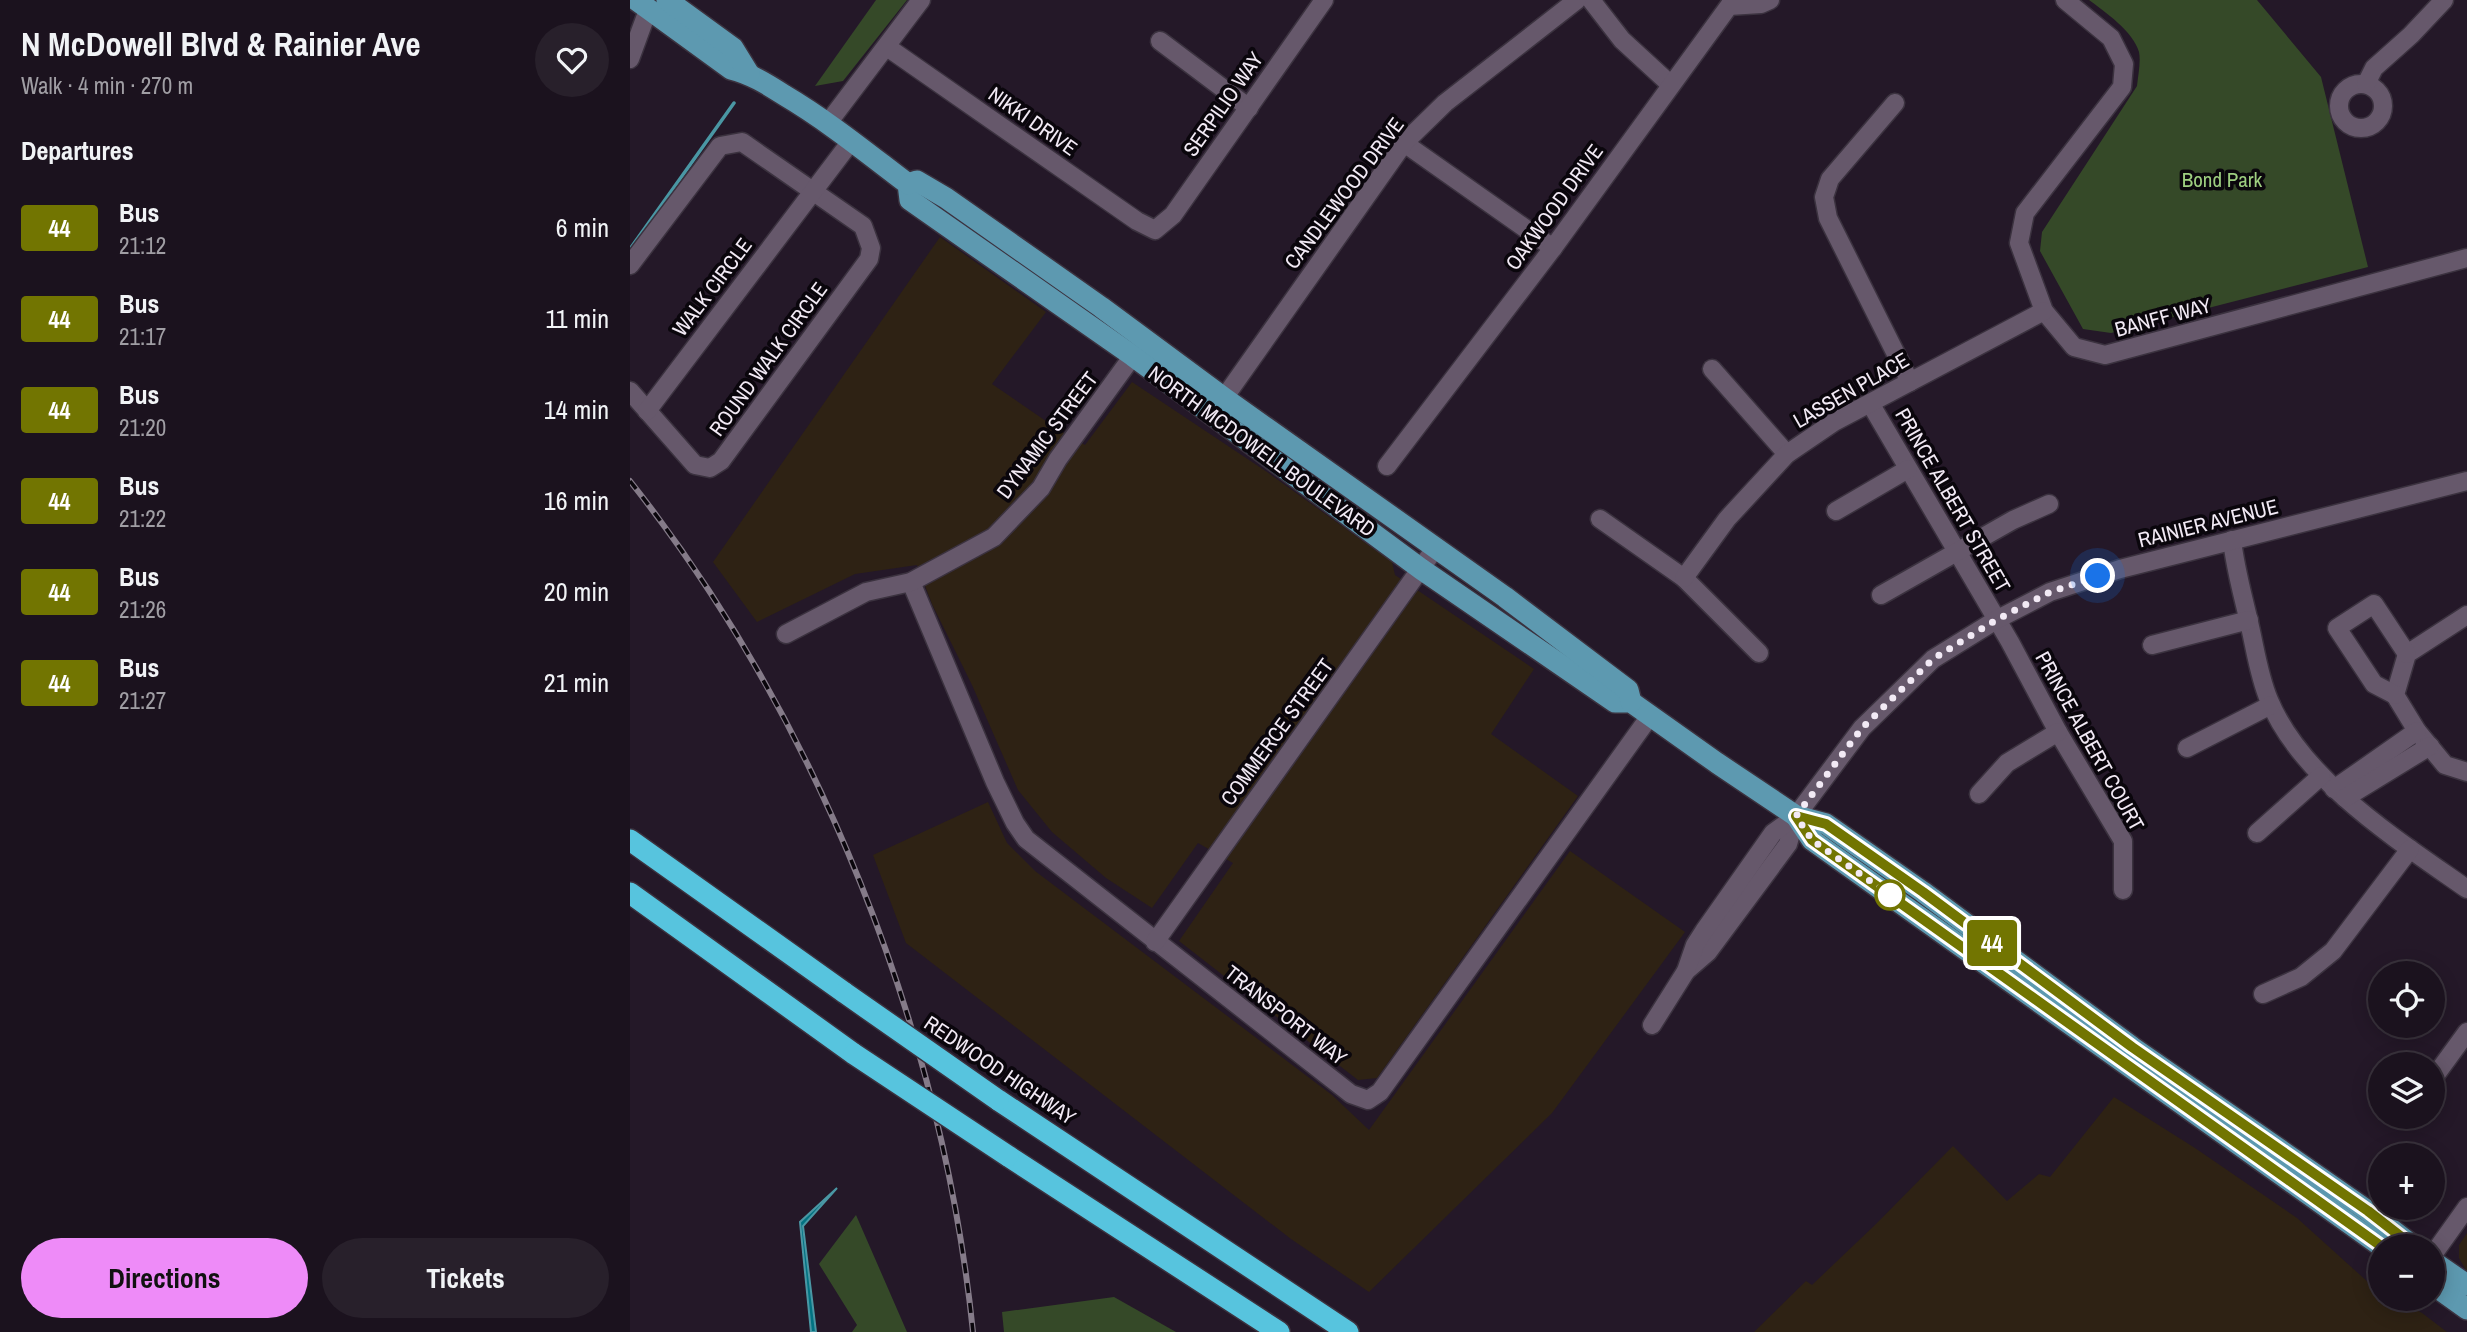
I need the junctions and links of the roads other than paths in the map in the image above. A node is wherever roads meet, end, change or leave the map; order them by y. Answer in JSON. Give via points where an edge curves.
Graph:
{"nodes":[{"id":1,"x":921,"y":0,"type":"edge"},
{"id":2,"x":1324,"y":0,"type":"edge"},
{"id":3,"x":1577,"y":0,"type":"edge"},
{"id":4,"x":1591,"y":0,"type":"edge"},
{"id":5,"x":1770,"y":0,"type":"edge"},
{"id":6,"x":2065,"y":0,"type":"edge"},
{"id":7,"x":2444,"y":0,"type":"edge"},
{"id":8,"x":650,"y":3,"type":"edge"},
{"id":9,"x":1725,"y":3,"type":"edge"},
{"id":10,"x":1160,"y":41,"type":"dead end"},
{"id":11,"x":887,"y":47,"type":"junction"},
{"id":12,"x":630,"y":59,"type":"edge"},
{"id":13,"x":2366,"y":84,"type":"dead end"},
{"id":14,"x":1671,"y":85,"type":"junction"},
{"id":15,"x":1895,"y":103,"type":"dead end"},
{"id":16,"x":1249,"y":108,"type":"junction"},
{"id":17,"x":828,"y":123,"type":"junction"},
{"id":18,"x":852,"y":140,"type":"junction"},
{"id":19,"x":1405,"y":143,"type":"junction"},
{"id":20,"x":813,"y":190,"type":"junction"},
{"id":21,"x":1154,"y":230,"type":"joint"},
{"id":22,"x":1553,"y":248,"type":"junction"},
{"id":23,"x":2467,"y":258,"type":"edge"},
{"id":24,"x":630,"y":265,"type":"edge"},
{"id":25,"x":2044,"y":311,"type":"junction"},
{"id":26,"x":1139,"y":348,"type":"junction"},
{"id":27,"x":1712,"y":369,"type":"dead end"},
{"id":28,"x":1910,"y":382,"type":"junction"},
{"id":29,"x":630,"y":391,"type":"edge"},
{"id":30,"x":1870,"y":403,"type":"junction"},
{"id":31,"x":1218,"y":407,"type":"junction"},
{"id":32,"x":647,"y":411,"type":"junction"},
{"id":33,"x":1787,"y":454,"type":"junction"},
{"id":34,"x":1387,"y":466,"type":"dead end"},
{"id":35,"x":1908,"y":469,"type":"junction"},
{"id":36,"x":2467,"y":481,"type":"edge"},
{"id":37,"x":2049,"y":504,"type":"dead end"},
{"id":38,"x":1836,"y":511,"type":"dead end"},
{"id":39,"x":1600,"y":519,"type":"dead end"},
{"id":40,"x":2232,"y":540,"type":"junction"},
{"id":41,"x":1436,"y":547,"type":"junction"},
{"id":42,"x":1956,"y":551,"type":"junction"},
{"id":43,"x":1421,"y":569,"type":"junction"},
{"id":44,"x":1684,"y":578,"type":"junction"},
{"id":45,"x":911,"y":582,"type":"junction"},
{"id":46,"x":1881,"y":595,"type":"dead end"},
{"id":47,"x":2467,"y":615,"type":"edge"},
{"id":48,"x":1996,"y":620,"type":"junction"},
{"id":49,"x":2249,"y":620,"type":"junction"},
{"id":50,"x":786,"y":634,"type":"dead end"},
{"id":51,"x":2152,"y":645,"type":"dead end"},
{"id":52,"x":1759,"y":653,"type":"dead end"},
{"id":53,"x":2407,"y":654,"type":"junction"},
{"id":54,"x":2395,"y":695,"type":"junction"},
{"id":55,"x":1632,"y":702,"type":"junction"},
{"id":56,"x":2271,"y":705,"type":"junction"},
{"id":57,"x":1650,"y":716,"type":"junction"},
{"id":58,"x":2417,"y":731,"type":"junction"},
{"id":59,"x":2058,"y":732,"type":"junction"},
{"id":60,"x":2430,"y":746,"type":"junction"},
{"id":61,"x":2187,"y":748,"type":"dead end"},
{"id":62,"x":2467,"y":772,"type":"edge"},
{"id":63,"x":2334,"y":787,"type":"junction"},
{"id":64,"x":1979,"y":794,"type":"dead end"},
{"id":65,"x":1796,"y":816,"type":"junction"},
{"id":66,"x":2257,"y":833,"type":"dead end"},
{"id":67,"x":630,"y":841,"type":"edge"},
{"id":68,"x":2410,"y":849,"type":"junction"},
{"id":69,"x":2467,"y":888,"type":"edge"},
{"id":70,"x":2123,"y":890,"type":"dead end"},
{"id":71,"x":630,"y":893,"type":"edge"},
{"id":72,"x":1155,"y":942,"type":"junction"},
{"id":73,"x":2263,"y":994,"type":"dead end"},
{"id":74,"x":1652,"y":1025,"type":"dead end"},
{"id":75,"x":2467,"y":1032,"type":"edge"},
{"id":76,"x":2445,"y":1062,"type":"edge"},
{"id":77,"x":2467,"y":1207,"type":"edge"},
{"id":78,"x":2398,"y":1234,"type":"edge"},
{"id":79,"x":2368,"y":1237,"type":"edge"},
{"id":80,"x":2445,"y":1240,"type":"edge"},
{"id":81,"x":2445,"y":1269,"type":"edge"},
{"id":82,"x":2467,"y":1285,"type":"edge"},
{"id":83,"x":2445,"y":1294,"type":"edge"},
{"id":84,"x":2467,"y":1310,"type":"edge"},
{"id":85,"x":1279,"y":1332,"type":"edge"},
{"id":86,"x":1348,"y":1332,"type":"edge"}],
"edges":[{"from":1,"to":11,"type":"street"},
{"from":2,"to":16,"type":"street","name":"SERPILIO WAY"},
{"from":3,"to":19,"type":"street","name":"CANDLEWOOD DRIVE","via":[[1445,103]]},
{"from":4,"to":14,"type":"street","via":[[1622,40]]},
{"from":5,"to":9,"type":"street","name":"OAKWOOD DRIVE"},
{"from":6,"to":25,"type":"street","name":"BANFF WAY","via":[[2111,38],[2124,64],[2122,87],[2025,213],[2019,243]]},
{"from":7,"to":13,"type":"street","via":[[2374,68]]},
{"from":8,"to":12,"type":"street"},
{"from":8,"to":17,"type":"main road","name":"NORTH MCDOWELL BOULEVARD","via":[[731,69],[749,74]]},
{"from":9,"to":14,"type":"street","name":"OAKWOOD DRIVE"},
{"from":10,"to":16,"type":"street"},
{"from":11,"to":17,"type":"street"},
{"from":11,"to":21,"type":"street","name":"NIKKI DRIVE"},
{"from":14,"to":22,"type":"street","name":"OAKWOOD DRIVE"},
{"from":15,"to":28,"type":"street","via":[[1830,179],[1824,197],[1828,218]]},
{"from":16,"to":21,"type":"street","name":"SERPILIO WAY","via":[[1173,215]]},
{"from":17,"to":18,"type":"main road","name":"NORTH MCDOWELL BOULEVARD"},
{"from":18,"to":20,"type":"street"},
{"from":18,"to":26,"type":"main road","name":"NORTH MCDOWELL BOULEVARD","via":[[908,184],[917,181],[946,198],[1101,307]]},
{"from":19,"to":22,"type":"street"},
{"from":19,"to":31,"type":"street","name":"CANDLEWOOD DRIVE"},
{"from":20,"to":24,"type":"street","name":"ROUND WALK CIRCLE","via":[[742,142],[720,146]]},
{"from":20,"to":32,"type":"street","name":"WALK CIRCLE"},
{"from":20,"to":32,"type":"street","name":"ROUND WALK CIRCLE","via":[[863,226],[871,248],[869,259],[721,461],[710,468],[695,465]]},
{"from":22,"to":34,"type":"street","name":"OAKWOOD DRIVE"},
{"from":23,"to":25,"type":"street","name":"BANFF WAY","via":[[2105,355],[2074,347]]},
{"from":25,"to":28,"type":"street","name":"LASSEN PLACE"},
{"from":26,"to":31,"type":"main road","name":"NORTH MCDOWELL BOULEVARD"},
{"from":26,"to":45,"type":"street","name":"DYNAMIC STREET","via":[[1041,488],[1001,531]]},
{"from":27,"to":33,"type":"street"},
{"from":28,"to":30,"type":"street","name":"LASSEN PLACE"},
{"from":29,"to":32,"type":"street","name":"ROUND WALK CIRCLE"},
{"from":30,"to":33,"type":"street","name":"LASSEN PLACE"},
{"from":30,"to":35,"type":"street","name":"PRINCE ALBERT STREET"},
{"from":31,"to":41,"type":"main road","name":"NORTH MCDOWELL BOULEVARD"},
{"from":31,"to":43,"type":"main road","name":"NORTH MCDOWELL BOULEVARD"},
{"from":33,"to":44,"type":"street","name":"LASSEN PLACE","via":[[1727,519]]},
{"from":35,"to":38,"type":"street"},
{"from":35,"to":42,"type":"street","name":"PRINCE ALBERT STREET"},
{"from":36,"to":40,"type":"street","name":"RAINIER AVENUE"},
{"from":37,"to":42,"type":"street"},
{"from":39,"to":44,"type":"street"},
{"from":40,"to":48,"type":"street","name":"RAINIER AVENUE","via":[[2063,588]]},
{"from":40,"to":49,"type":"street"},
{"from":41,"to":43,"type":"street","name":"COMMERCE STREET"},
{"from":41,"to":55,"type":"main road","name":"NORTH MCDOWELL BOULEVARD","via":[[1628,690]]},
{"from":42,"to":46,"type":"street"},
{"from":42,"to":48,"type":"street","name":"PRINCE ALBERT STREET"},
{"from":43,"to":55,"type":"main road","name":"NORTH MCDOWELL BOULEVARD","via":[[1615,702]]},
{"from":43,"to":72,"type":"street","name":"COMMERCE STREET"},
{"from":44,"to":52,"type":"street"},
{"from":45,"to":50,"type":"street","name":"DYNAMIC STREET","via":[[866,592]]},
{"from":45,"to":72,"type":"street","name":"TRANSPORT WAY","via":[[1015,823],[1026,839]]},
{"from":47,"to":53,"type":"street"},
{"from":48,"to":59,"type":"street","name":"PRINCE ALBERT COURT"},
{"from":48,"to":65,"type":"street","name":"RAINIER AVENUE","via":[[1922,669],[1862,728]]},
{"from":49,"to":51,"type":"street"},
{"from":49,"to":56,"type":"street"},
{"from":53,"to":54,"type":"street"},
{"from":53,"to":54,"type":"street","via":[[2374,604],[2337,628],[2374,684]]},
{"from":54,"to":58,"type":"street"},
{"from":55,"to":57,"type":"main road","name":"NORTH MCDOWELL BOULEVARD"},
{"from":56,"to":61,"type":"street"},
{"from":56,"to":63,"type":"street","via":[[2289,736]]},
{"from":57,"to":65,"type":"main road","name":"NORTH MCDOWELL BOULEVARD"},
{"from":57,"to":72,"type":"street","name":"TRANSPORT WAY","via":[[1380,1092],[1368,1100],[1351,1094]]},
{"from":58,"to":60,"type":"street"},
{"from":58,"to":63,"type":"street"},
{"from":59,"to":64,"type":"street","via":[[2007,763]]},
{"from":59,"to":70,"type":"street","name":"PRINCE ALBERT COURT","via":[[2123,841]]},
{"from":60,"to":62,"type":"street","via":[[2445,765]]},
{"from":60,"to":63,"type":"street"},
{"from":63,"to":66,"type":"street"},
{"from":63,"to":68,"type":"street"},
{"from":65,"to":74,"type":"street","name":"RAINIER AVENUE","via":[[1773,833],[1695,945],[1686,971]]},
{"from":65,"to":78,"type":"main road","name":"NORTH MCDOWELL BOULEVARD","via":[[1826,824]]},
{"from":65,"to":79,"type":"main road","name":"NORTH MCDOWELL BOULEVARD","via":[[1812,840]]},
{"from":67,"to":86,"type":"highway","name":"REDWOOD HIGHWAY","bridge":true,"via":[[998,1100]]},
{"from":68,"to":69,"type":"street"},
{"from":68,"to":73,"type":"street","via":[[2333,951],[2301,977]]},
{"from":71,"to":85,"type":"highway","bridge":true,"via":[[854,1054]]},
{"from":75,"to":76,"type":"street"},
{"from":77,"to":80,"type":"street"},
{"from":81,"to":82,"type":"main road"},
{"from":83,"to":84,"type":"main road"}]}
